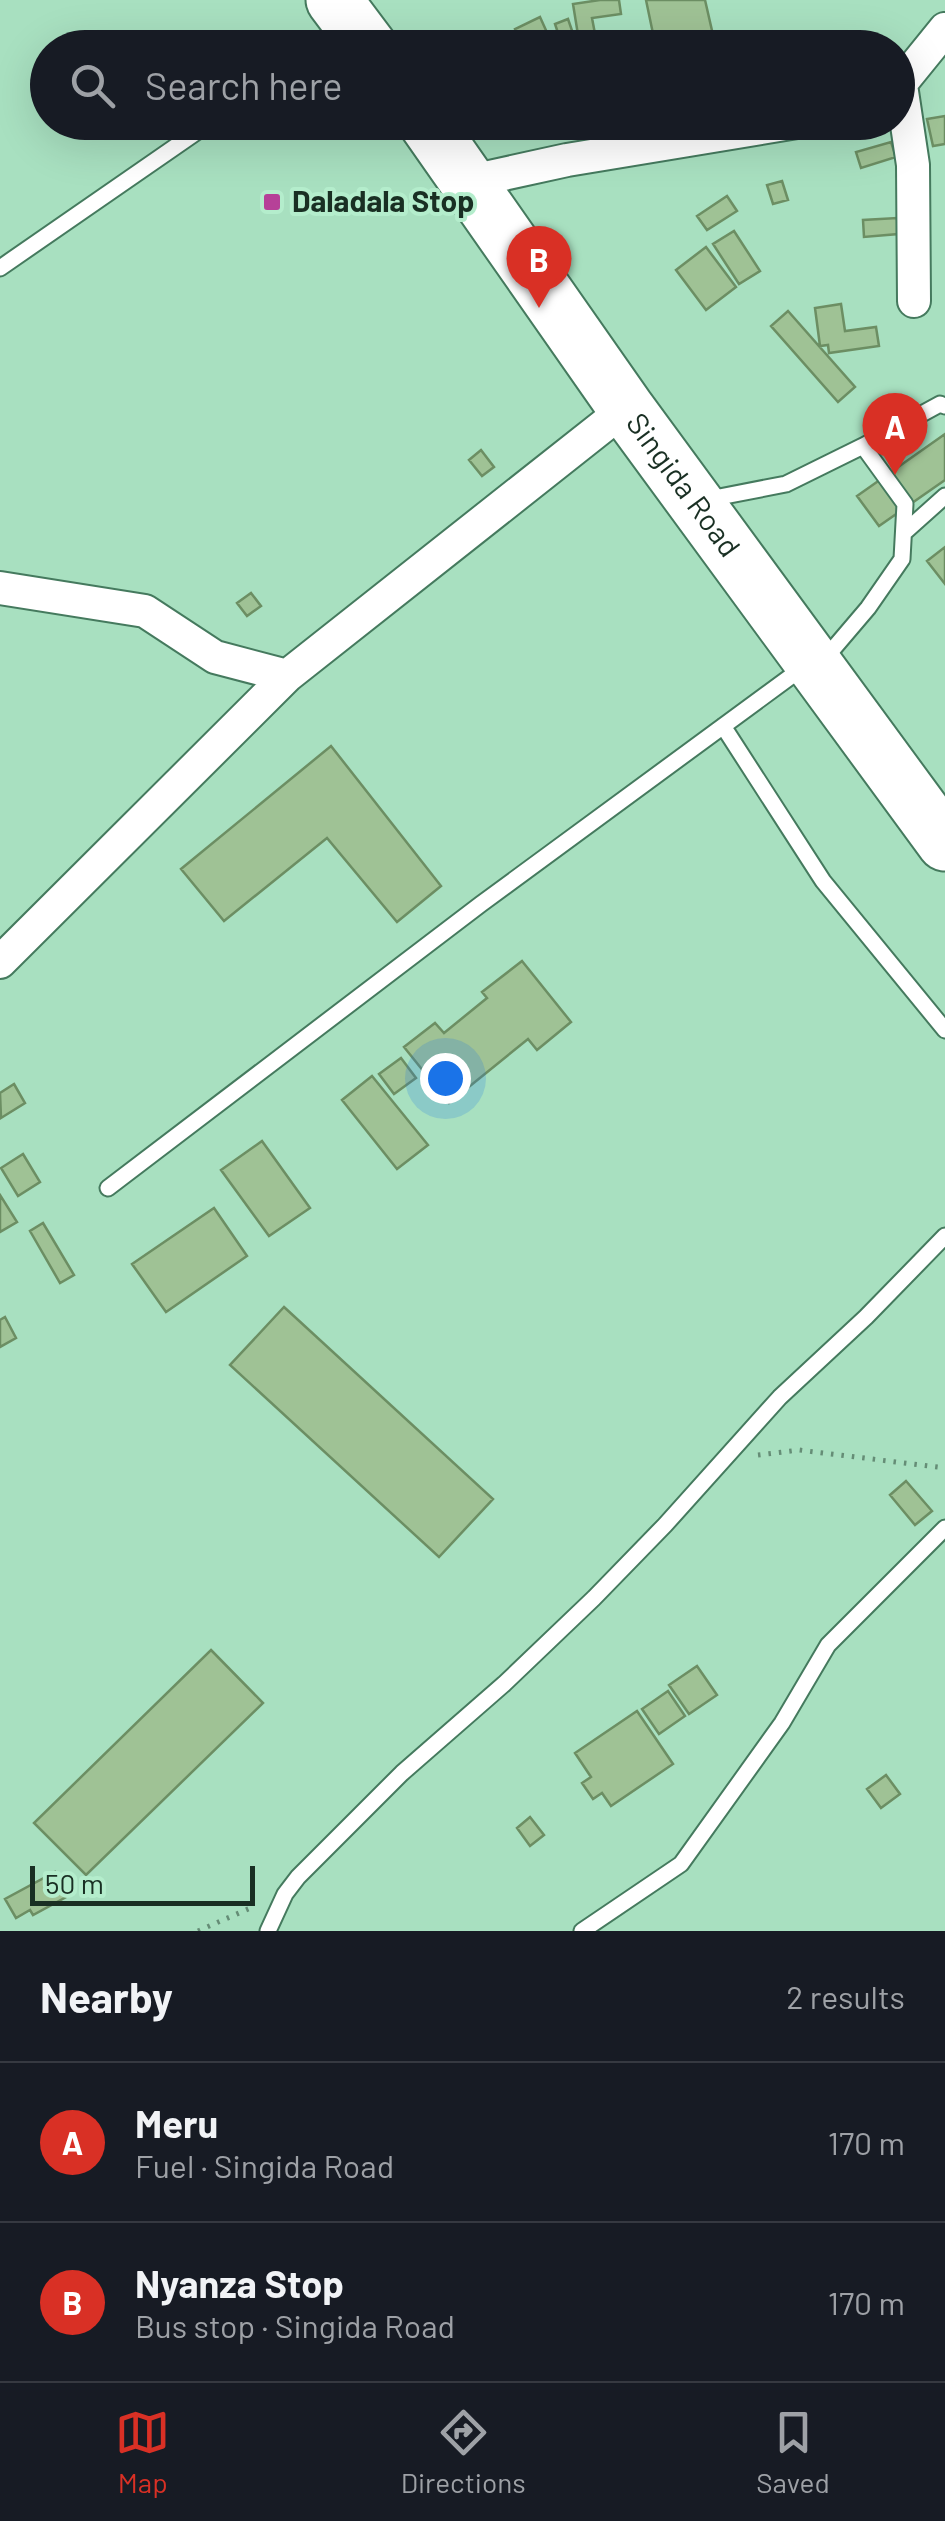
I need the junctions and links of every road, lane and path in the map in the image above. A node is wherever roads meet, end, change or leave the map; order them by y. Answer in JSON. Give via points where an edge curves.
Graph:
{"nodes":[{"id":1,"x":334,"y":0,"type":"edge"},
{"id":2,"x":945,"y":29,"type":"edge"},
{"id":3,"x":356,"y":30,"type":"edge"},
{"id":4,"x":915,"y":66,"type":"edge"},
{"id":5,"x":184,"y":140,"type":"edge"},
{"id":6,"x":439,"y":140,"type":"edge"},
{"id":7,"x":688,"y":140,"type":"edge"},
{"id":8,"x":908,"y":140,"type":"edge"},
{"id":9,"x":468,"y":182,"type":"junction"},
{"id":10,"x":0,"y":268,"type":"edge"},
{"id":11,"x":914,"y":302,"type":"dead end"},
{"id":12,"x":945,"y":406,"type":"edge"},
{"id":13,"x":626,"y":408,"type":"junction"},
{"id":14,"x":863,"y":446,"type":"junction"},
{"id":15,"x":945,"y":496,"type":"edge"},
{"id":16,"x":695,"y":500,"type":"junction"},
{"id":17,"x":906,"y":532,"type":"junction"},
{"id":18,"x":0,"y":588,"type":"edge"},
{"id":19,"x":814,"y":664,"type":"junction"},
{"id":20,"x":287,"y":676,"type":"junction"},
{"id":21,"x":723,"y":726,"type":"junction"},
{"id":22,"x":945,"y":843,"type":"edge"},
{"id":23,"x":0,"y":962,"type":"edge"},
{"id":24,"x":945,"y":1030,"type":"edge"},
{"id":25,"x":108,"y":1188,"type":"dead end"},
{"id":26,"x":945,"y":1236,"type":"edge"},
{"id":27,"x":721,"y":1462,"type":"junction"},
{"id":28,"x":944,"y":1470,"type":"edge"},
{"id":29,"x":945,"y":1528,"type":"edge"},
{"id":30,"x":285,"y":1894,"type":"junction"},
{"id":31,"x":198,"y":1931,"type":"edge"},
{"id":32,"x":268,"y":1931,"type":"edge"},
{"id":33,"x":582,"y":1931,"type":"edge"}],
"edges":[{"from":1,"to":3,"type":"highway"},
{"from":2,"to":4,"type":"street"},
{"from":5,"to":10,"type":"lane"},
{"from":6,"to":9,"type":"highway","name":"Singida Road"},
{"from":7,"to":9,"type":"street"},
{"from":8,"to":11,"type":"street"},
{"from":9,"to":13,"type":"highway","name":"Singida Road"},
{"from":12,"to":14,"type":"lane"},
{"from":13,"to":16,"type":"highway","name":"Singida Road"},
{"from":13,"to":20,"type":"street"},
{"from":14,"to":16,"type":"lane","via":[[786,484]]},
{"from":14,"to":17,"type":"lane","via":[[905,504]]},
{"from":15,"to":17,"type":"lane"},
{"from":16,"to":19,"type":"highway","name":"Singida Road"},
{"from":17,"to":19,"type":"lane","via":[[902,559],[884,586]]},
{"from":18,"to":20,"type":"street","via":[[145,611],[215,657]]},
{"from":19,"to":21,"type":"lane"},
{"from":19,"to":22,"type":"highway","name":"Singida Road"},
{"from":20,"to":23,"type":"street"},
{"from":21,"to":24,"type":"lane","via":[[823,882]]},
{"from":21,"to":25,"type":"lane"},
{"from":26,"to":27,"type":"lane"},
{"from":27,"to":28,"type":"path","via":[[799,1450]]},
{"from":27,"to":30,"type":"lane","via":[[594,1598],[402,1774]]},
{"from":29,"to":33,"type":"lane","via":[[828,1645],[782,1724],[681,1864]]},
{"from":30,"to":31,"type":"path"},
{"from":30,"to":32,"type":"lane"}]}
